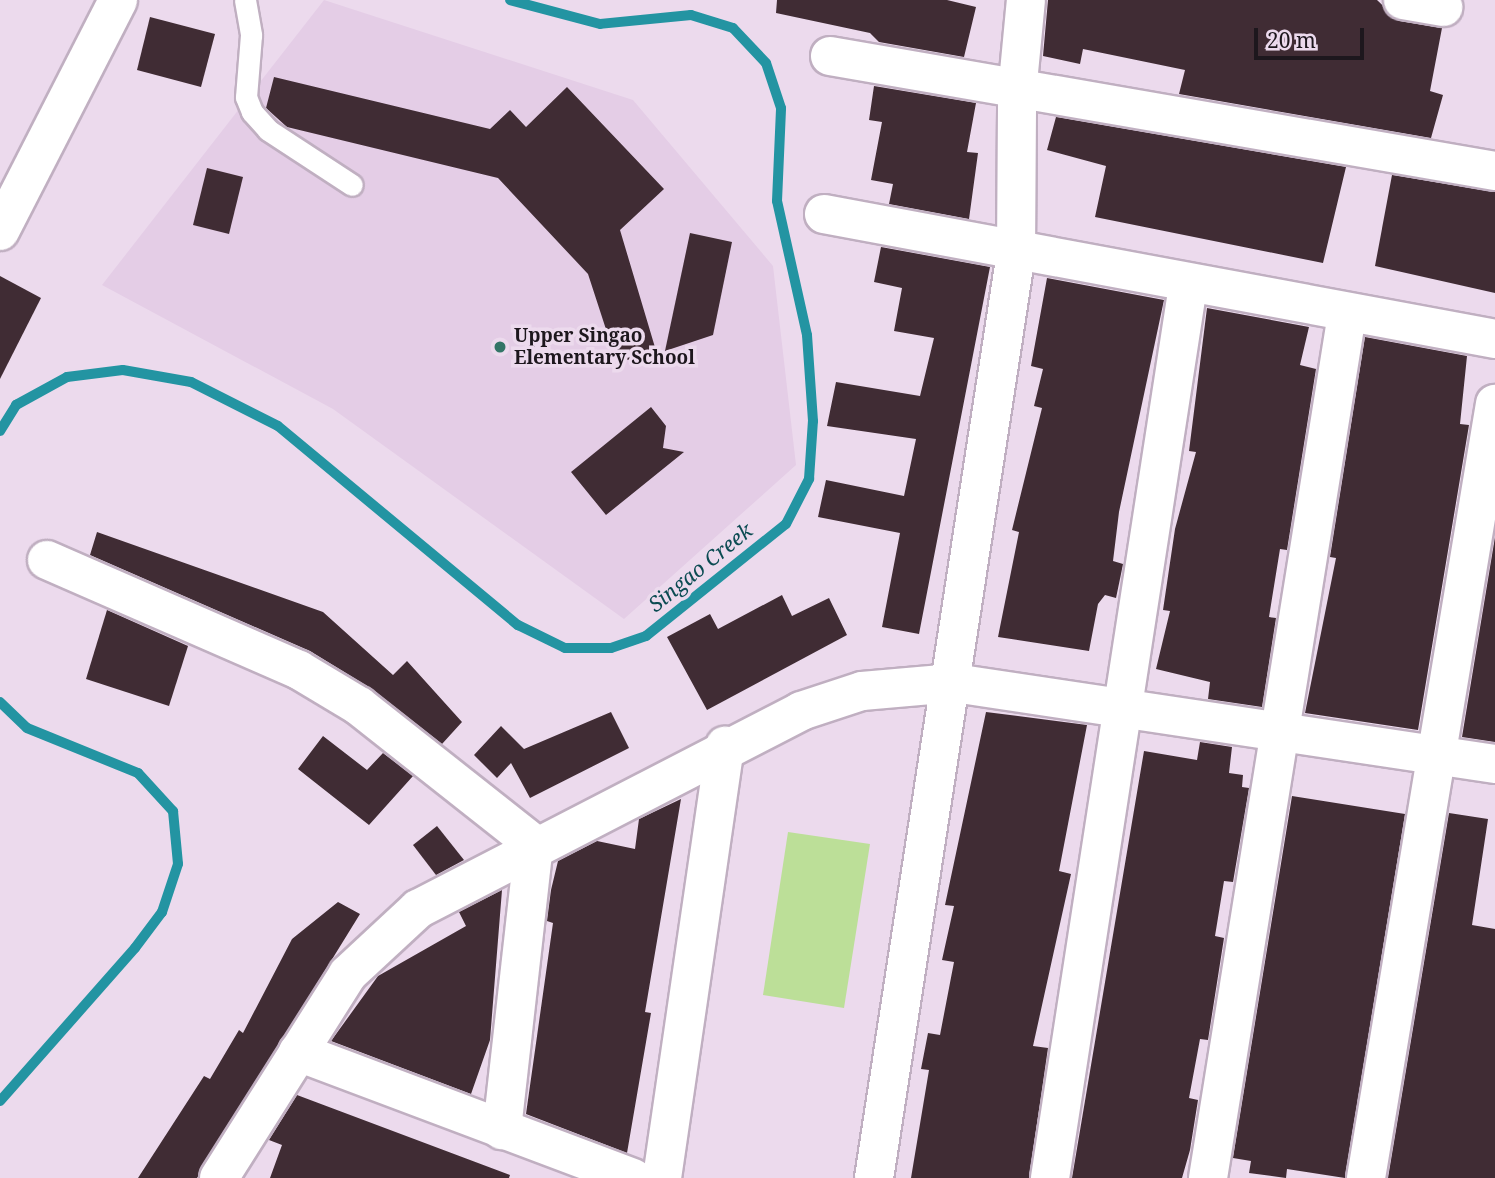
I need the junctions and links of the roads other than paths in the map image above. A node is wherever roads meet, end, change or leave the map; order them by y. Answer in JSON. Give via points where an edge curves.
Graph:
{"nodes":[{"id":1,"x":118,"y":0,"type":"edge"},
{"id":2,"x":245,"y":0,"type":"edge"},
{"id":3,"x":1026,"y":0,"type":"edge"},
{"id":4,"x":1403,"y":0,"type":"edge"},
{"id":5,"x":1443,"y":7,"type":"dead end"},
{"id":6,"x":830,"y":56,"type":"dead end"},
{"id":7,"x":1017,"y":93,"type":"junction"},
{"id":8,"x":1495,"y":171,"type":"edge"},
{"id":9,"x":352,"y":186,"type":"dead end"},
{"id":10,"x":824,"y":214,"type":"dead end"},
{"id":11,"x":0,"y":231,"type":"edge"},
{"id":12,"x":1016,"y":253,"type":"junction"},
{"id":13,"x":1188,"y":286,"type":"junction"},
{"id":14,"x":1347,"y":314,"type":"junction"},
{"id":15,"x":1495,"y":339,"type":"edge"},
{"id":16,"x":1495,"y":404,"type":"edge"},
{"id":17,"x":47,"y":560,"type":"dead end"},
{"id":18,"x":954,"y":684,"type":"junction"},
{"id":19,"x":1126,"y":704,"type":"junction"},
{"id":20,"x":1282,"y":730,"type":"junction"},
{"id":21,"x":725,"y":746,"type":"junction"},
{"id":22,"x":1438,"y":755,"type":"junction"},
{"id":23,"x":1495,"y":764,"type":"edge"},
{"id":24,"x":534,"y":844,"type":"junction"},
{"id":25,"x":298,"y":1052,"type":"junction"},
{"id":26,"x":502,"y":1130,"type":"junction"},
{"id":27,"x":219,"y":1178,"type":"edge"},
{"id":28,"x":633,"y":1178,"type":"edge"},
{"id":29,"x":662,"y":1178,"type":"edge"},
{"id":30,"x":874,"y":1178,"type":"edge"},
{"id":31,"x":1050,"y":1178,"type":"edge"},
{"id":32,"x":1208,"y":1178,"type":"edge"},
{"id":33,"x":1366,"y":1178,"type":"edge"}],
"edges":[{"from":1,"to":11,"type":"street"},
{"from":2,"to":9,"type":"lane","via":[[251,35],[246,97],[252,112],[268,130]]},
{"from":3,"to":7,"type":"street"},
{"from":4,"to":5,"type":"street"},
{"from":6,"to":7,"type":"street"},
{"from":7,"to":8,"type":"street"},
{"from":7,"to":12,"type":"street"},
{"from":10,"to":12,"type":"street"},
{"from":12,"to":13,"type":"street"},
{"from":12,"to":18,"type":"street"},
{"from":13,"to":14,"type":"street"},
{"from":13,"to":19,"type":"street"},
{"from":14,"to":15,"type":"street"},
{"from":14,"to":20,"type":"street"},
{"from":16,"to":22,"type":"street"},
{"from":17,"to":24,"type":"street","via":[[299,670],[359,706]]},
{"from":18,"to":19,"type":"street"},
{"from":18,"to":21,"type":"street","via":[[862,691]]},
{"from":18,"to":30,"type":"street"},
{"from":19,"to":20,"type":"street"},
{"from":19,"to":31,"type":"street"},
{"from":20,"to":22,"type":"street"},
{"from":20,"to":32,"type":"street"},
{"from":21,"to":24,"type":"street"},
{"from":21,"to":29,"type":"street"},
{"from":22,"to":23,"type":"street"},
{"from":22,"to":33,"type":"street"},
{"from":24,"to":25,"type":"street","via":[[418,909],[386,935],[348,974]]},
{"from":24,"to":26,"type":"street"},
{"from":25,"to":26,"type":"street"},
{"from":25,"to":27,"type":"street"},
{"from":26,"to":28,"type":"street"}]}
